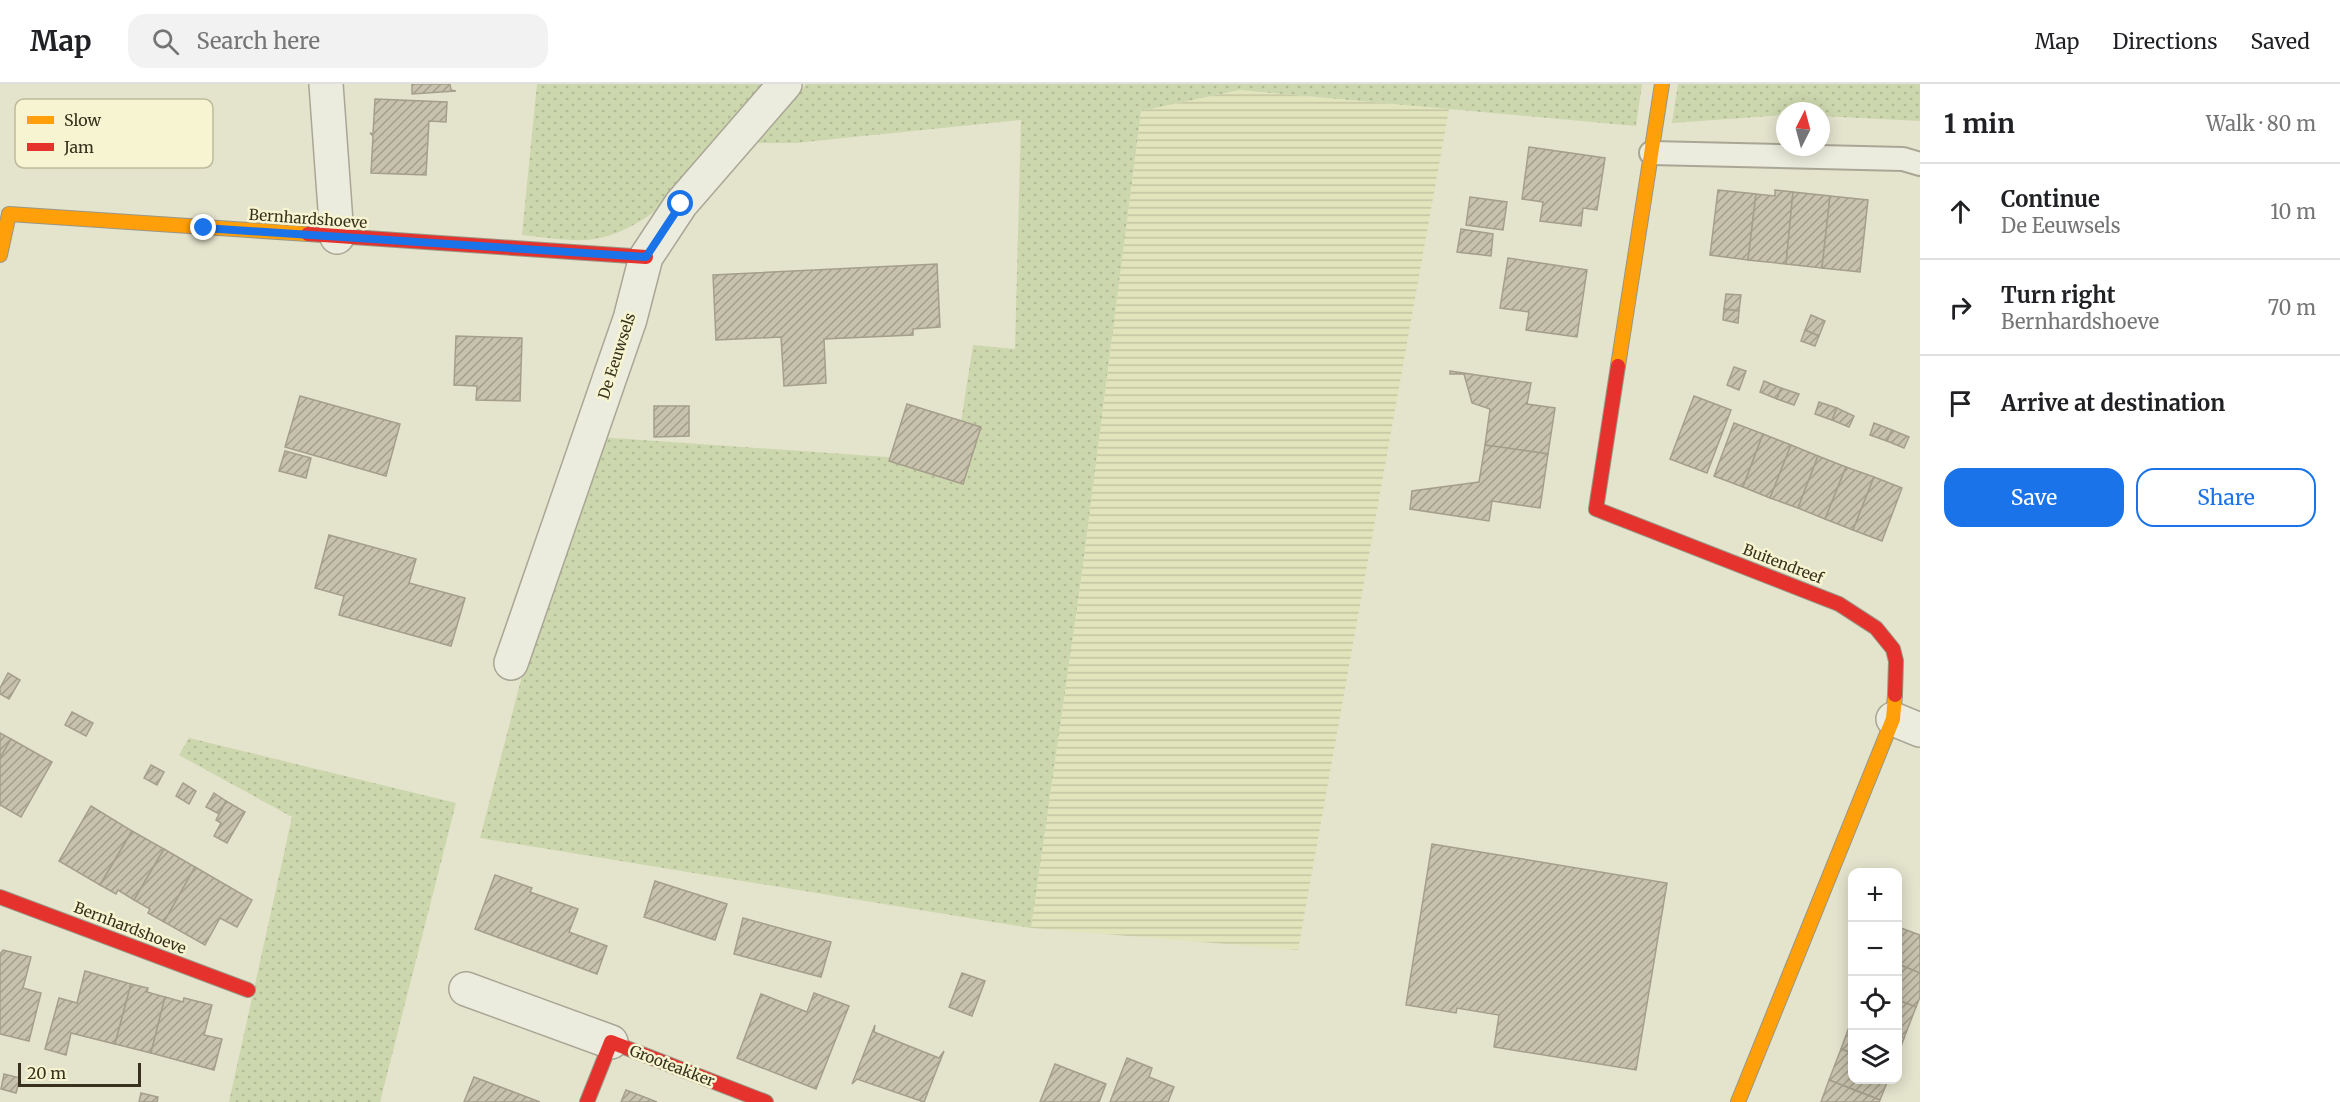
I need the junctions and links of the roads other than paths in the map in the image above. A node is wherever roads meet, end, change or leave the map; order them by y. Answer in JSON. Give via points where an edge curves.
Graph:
{"nodes":[{"id":1,"x":326,"y":84,"type":"edge"},
{"id":2,"x":785,"y":84,"type":"edge"},
{"id":3,"x":1662,"y":84,"type":"edge"},
{"id":4,"x":1651,"y":153,"type":"junction"},
{"id":5,"x":1920,"y":164,"type":"edge"},
{"id":6,"x":337,"y":237,"type":"junction"},
{"id":7,"x":0,"y":255,"type":"edge"},
{"id":8,"x":646,"y":257,"type":"junction"},
{"id":9,"x":511,"y":663,"type":"dead end"},
{"id":10,"x":1906,"y":724,"type":"edge"},
{"id":11,"x":0,"y":897,"type":"edge"},
{"id":12,"x":466,"y":989,"type":"dead end"},
{"id":13,"x":248,"y":990,"type":"dead end"},
{"id":14,"x":611,"y":1042,"type":"junction"},
{"id":15,"x":587,"y":1102,"type":"edge"},
{"id":16,"x":766,"y":1102,"type":"edge"},
{"id":17,"x":1738,"y":1102,"type":"edge"}],
"edges":[{"from":1,"to":6,"type":"street"},
{"from":2,"to":8,"type":"street","name":"De Eeuwsels","via":[[681,204]]},
{"from":3,"to":4,"type":"street","name":"Buitendreef"},
{"from":4,"to":5,"type":"lane","via":[[1903,159]]},
{"from":4,"to":10,"type":"street","name":"Buitendreef","via":[[1596,509],[1839,604],[1875,626],[1894,645]]},
{"from":6,"to":7,"type":"street","name":"Bernhardshoeve","via":[[9,214]]},
{"from":6,"to":8,"type":"street","name":"Bernhardshoeve"},
{"from":8,"to":9,"type":"street","name":"De Eeuwsels","via":[[630,320]]},
{"from":10,"to":17,"type":"street","name":"Buitendreef"},
{"from":11,"to":13,"type":"street","name":"Bernhardshoeve"},
{"from":12,"to":14,"type":"street","name":"Grooteakker"},
{"from":14,"to":15,"type":"street","name":"Grooteakker"},
{"from":14,"to":16,"type":"street","name":"Grooteakker"}]}
